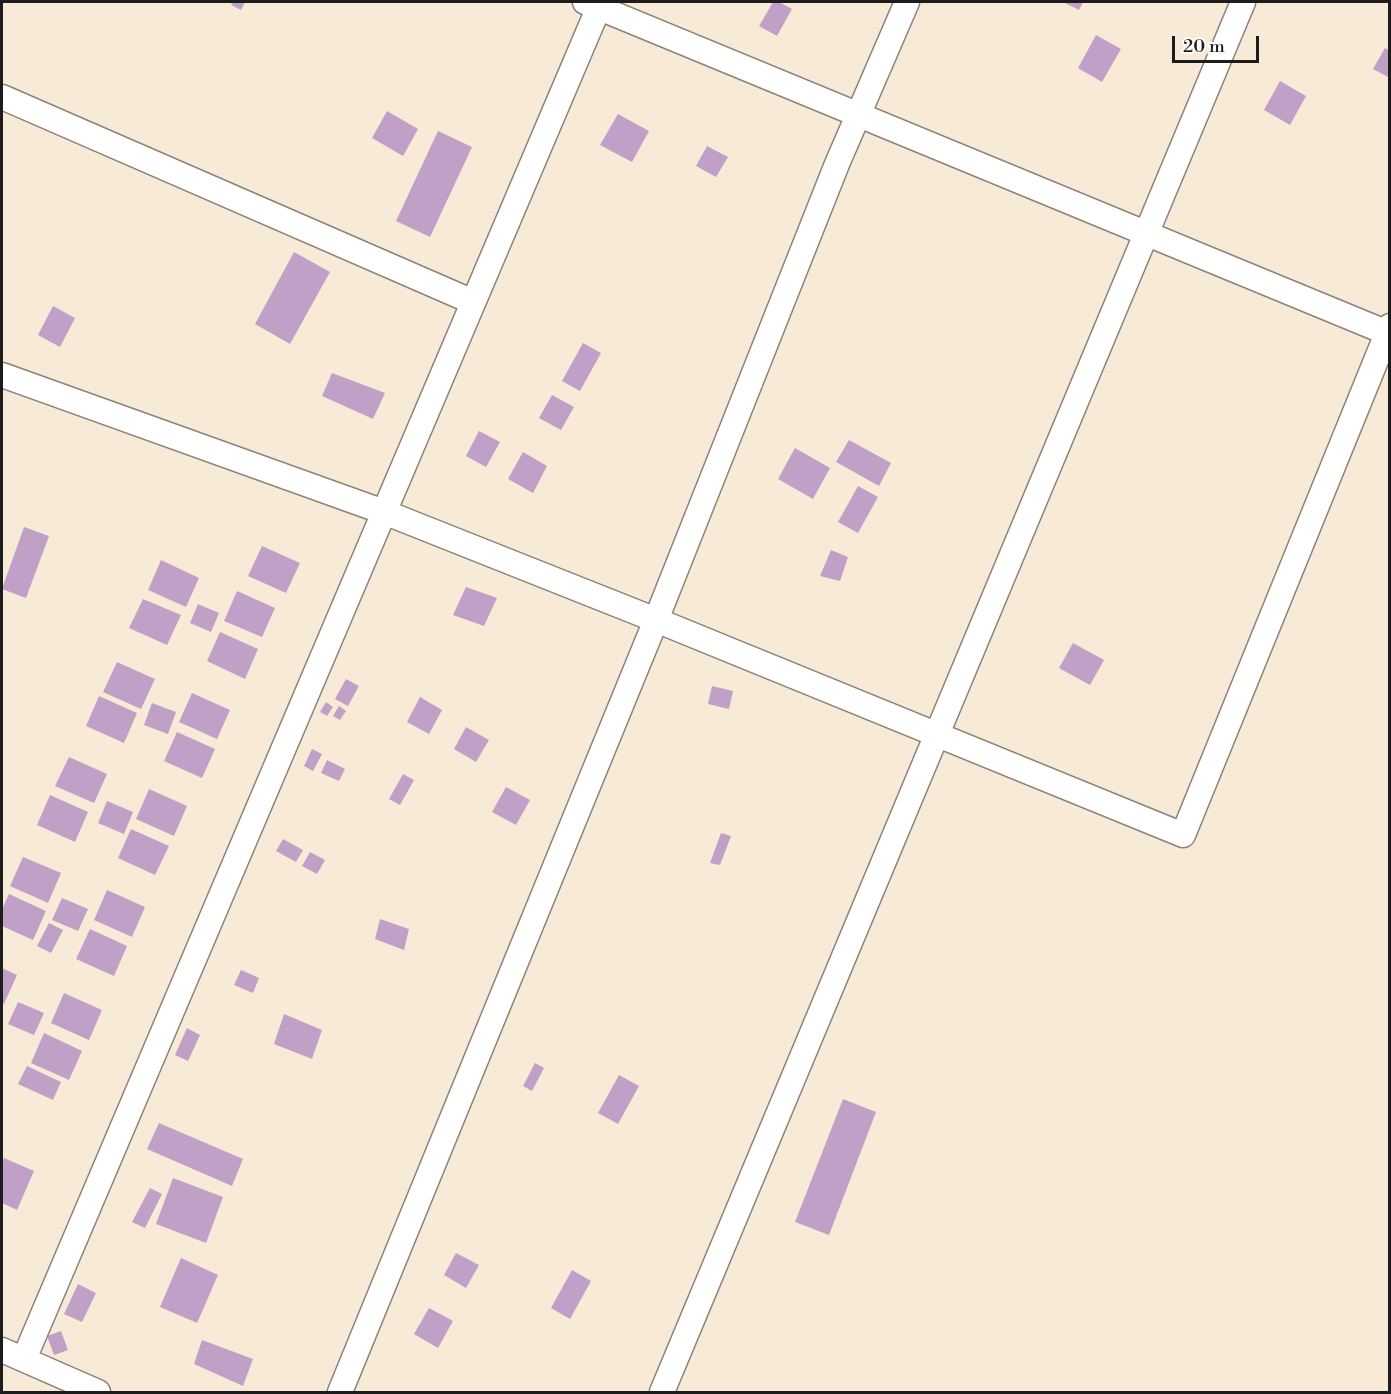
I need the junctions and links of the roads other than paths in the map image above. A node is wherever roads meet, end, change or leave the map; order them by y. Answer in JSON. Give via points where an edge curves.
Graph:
{"nodes":[{"id":1,"x":907,"y":2,"type":"edge"},
{"id":2,"x":1243,"y":2,"type":"edge"},
{"id":3,"x":595,"y":3,"type":"edge"},
{"id":4,"x":2,"y":97,"type":"edge"},
{"id":5,"x":858,"y":115,"type":"junction"},
{"id":6,"x":1146,"y":233,"type":"junction"},
{"id":7,"x":473,"y":302,"type":"junction"},
{"id":8,"x":1389,"y":331,"type":"edge"},
{"id":9,"x":2,"y":375,"type":"edge"},
{"id":10,"x":384,"y":512,"type":"junction"},
{"id":11,"x":656,"y":620,"type":"junction"},
{"id":12,"x":936,"y":735,"type":"junction"},
{"id":13,"x":2,"y":1350,"type":"edge"},
{"id":14,"x":24,"y":1359,"type":"junction"},
{"id":15,"x":98,"y":1392,"type":"edge"},
{"id":16,"x":340,"y":1392,"type":"edge"},
{"id":17,"x":662,"y":1392,"type":"edge"}],
"edges":[{"from":1,"to":5,"type":"street"},
{"from":2,"to":6,"type":"street"},
{"from":3,"to":5,"type":"street"},
{"from":3,"to":7,"type":"street"},
{"from":4,"to":7,"type":"street"},
{"from":5,"to":6,"type":"street"},
{"from":5,"to":11,"type":"street"},
{"from":6,"to":8,"type":"street"},
{"from":6,"to":12,"type":"street"},
{"from":7,"to":10,"type":"street"},
{"from":8,"to":12,"type":"street","via":[[1183,836]]},
{"from":9,"to":10,"type":"street"},
{"from":10,"to":11,"type":"street"},
{"from":10,"to":14,"type":"street"},
{"from":11,"to":12,"type":"street"},
{"from":11,"to":16,"type":"street"},
{"from":12,"to":17,"type":"street"},
{"from":13,"to":14,"type":"street"},
{"from":14,"to":15,"type":"street"}]}
